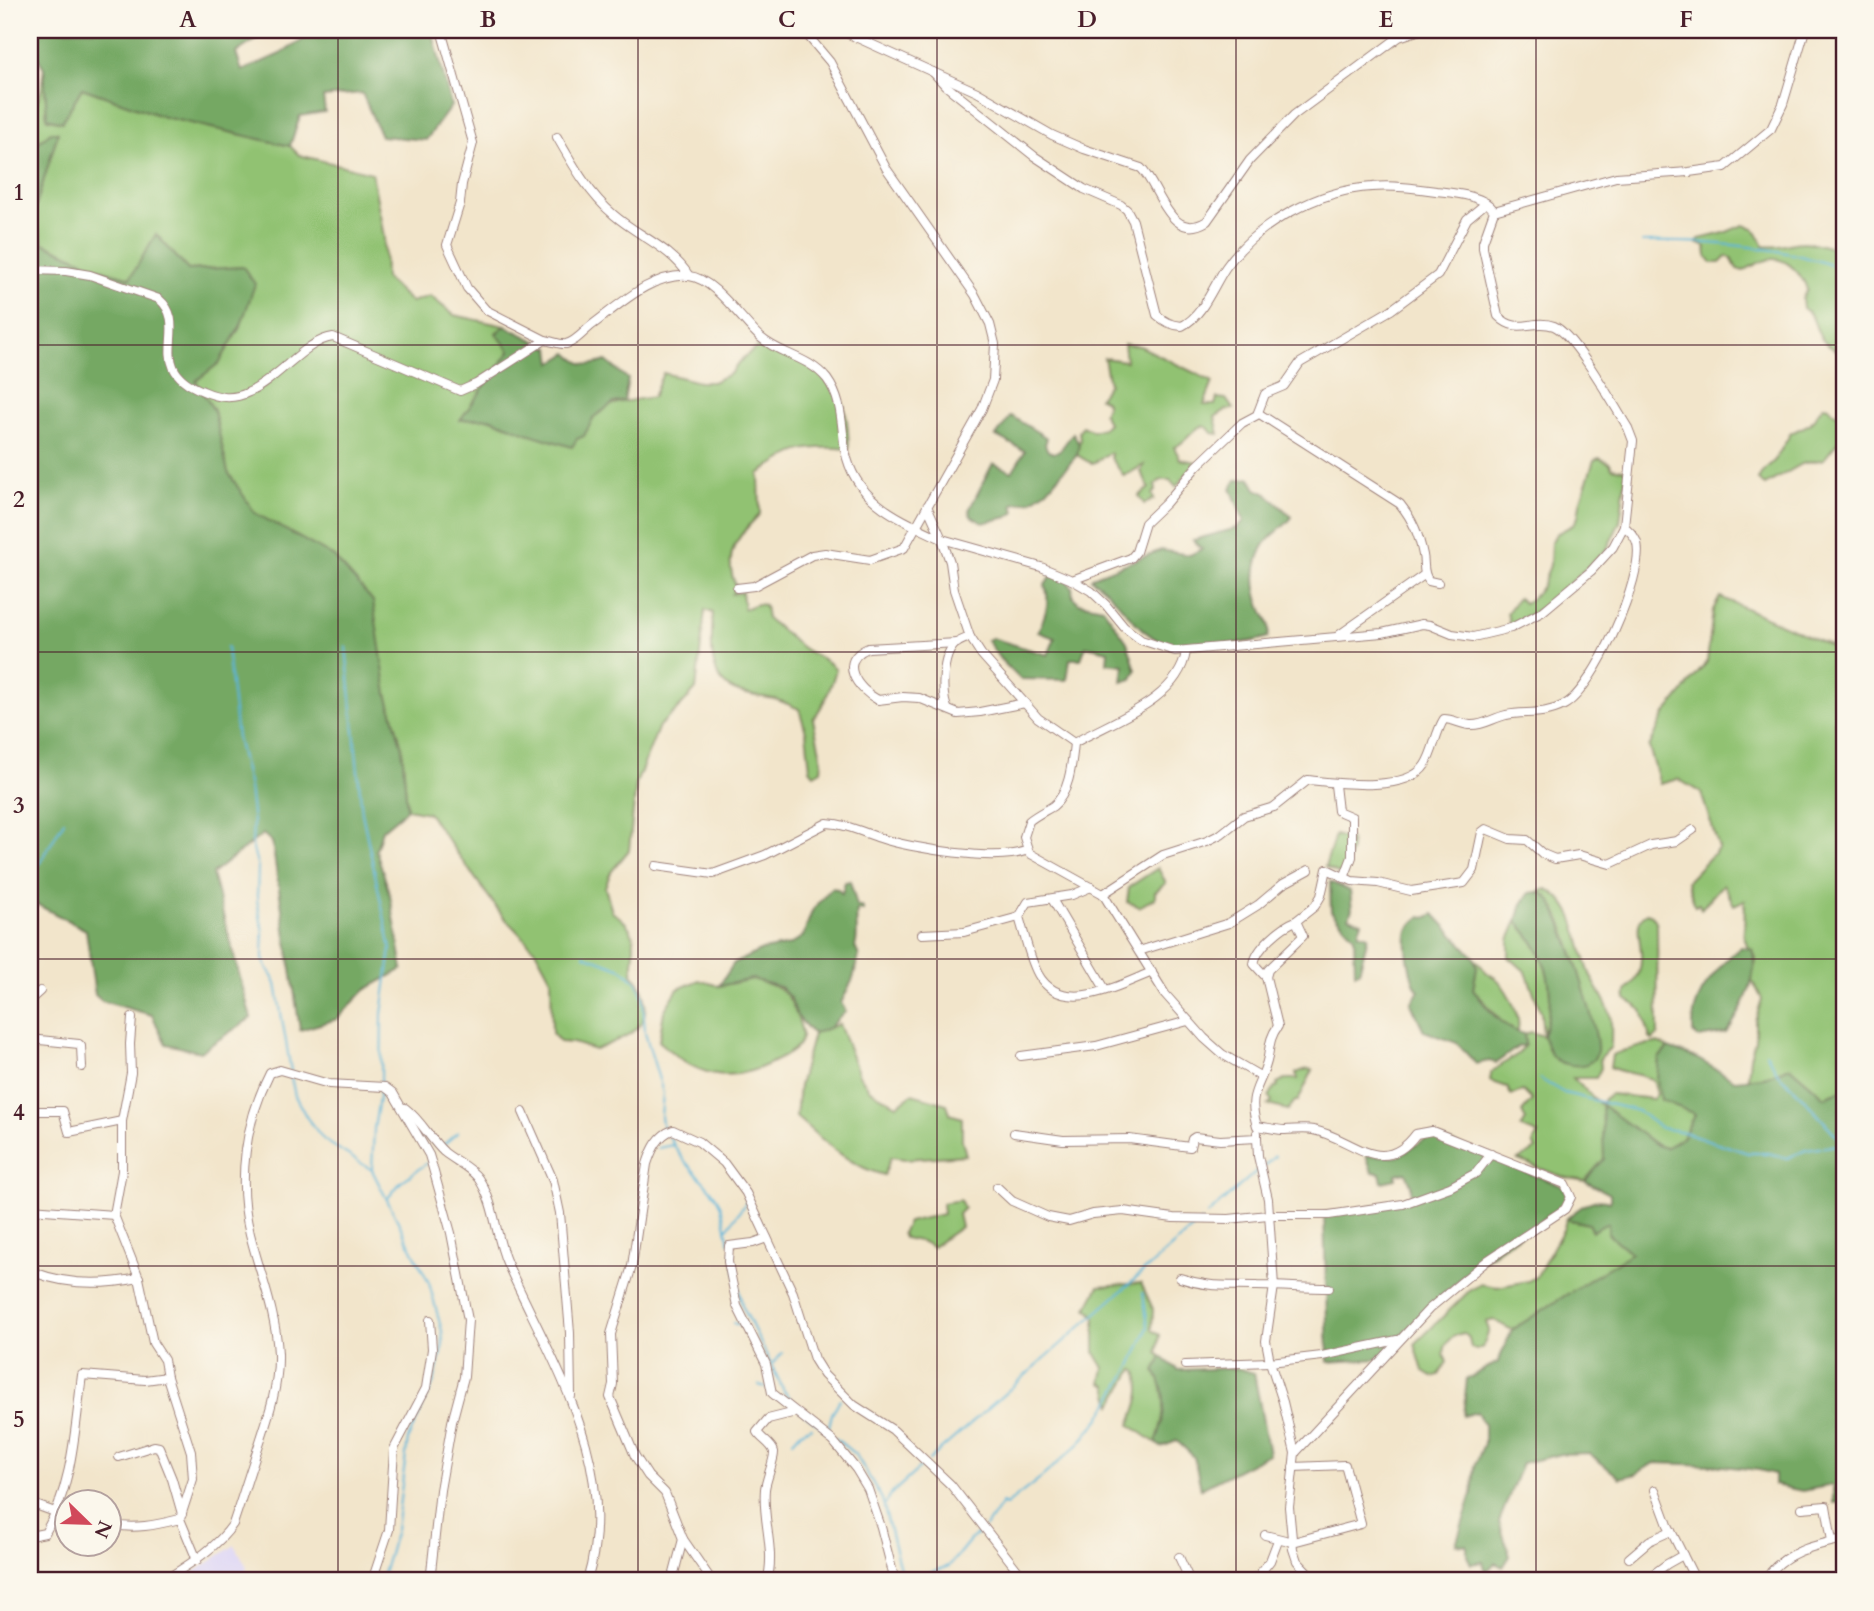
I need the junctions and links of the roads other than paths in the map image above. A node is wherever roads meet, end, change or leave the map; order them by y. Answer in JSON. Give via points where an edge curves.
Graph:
{"nodes":[{"id":1,"x":441,"y":30,"type":"edge"},
{"id":2,"x":803,"y":30,"type":"edge"},
{"id":3,"x":840,"y":30,"type":"edge"},
{"id":4,"x":1420,"y":30,"type":"edge"},
{"id":5,"x":1805,"y":30,"type":"edge"},
{"id":6,"x":933,"y":72,"type":"junction"},
{"id":7,"x":557,"y":137,"type":"dead end"},
{"id":8,"x":1486,"y":203,"type":"junction"},
{"id":9,"x":1494,"y":211,"type":"junction"},
{"id":10,"x":30,"y":270,"type":"edge"},
{"id":11,"x":689,"y":276,"type":"junction"},
{"id":12,"x":545,"y":340,"type":"junction"},
{"id":13,"x":1258,"y":413,"type":"junction"},
{"id":14,"x":927,"y":506,"type":"junction"},
{"id":15,"x":1624,"y":526,"type":"junction"},
{"id":16,"x":917,"y":527,"type":"junction"},
{"id":17,"x":942,"y":540,"type":"junction"},
{"id":18,"x":1424,"y":575,"type":"junction"},
{"id":19,"x":1072,"y":580,"type":"junction"},
{"id":20,"x":1438,"y":583,"type":"dead end"},
{"id":21,"x":737,"y":588,"type":"dead end"},
{"id":22,"x":970,"y":637,"type":"junction"},
{"id":23,"x":1336,"y":637,"type":"junction"},
{"id":24,"x":957,"y":643,"type":"junction"},
{"id":25,"x":1186,"y":652,"type":"junction"},
{"id":26,"x":1025,"y":703,"type":"junction"},
{"id":27,"x":947,"y":708,"type":"junction"},
{"id":28,"x":1074,"y":743,"type":"junction"},
{"id":29,"x":1335,"y":785,"type":"junction"},
{"id":30,"x":1693,"y":830,"type":"dead end"},
{"id":31,"x":1027,"y":849,"type":"junction"},
{"id":32,"x":656,"y":866,"type":"dead end"},
{"id":33,"x":1310,"y":870,"type":"dead end"},
{"id":34,"x":1344,"y":878,"type":"junction"},
{"id":35,"x":1091,"y":887,"type":"junction"},
{"id":36,"x":1103,"y":894,"type":"junction"},
{"id":37,"x":1052,"y":899,"type":"junction"},
{"id":38,"x":1019,"y":917,"type":"junction"},
{"id":39,"x":1296,"y":921,"type":"junction"},
{"id":40,"x":922,"y":934,"type":"dead end"},
{"id":41,"x":1139,"y":951,"type":"junction"},
{"id":42,"x":1152,"y":972,"type":"junction"},
{"id":43,"x":1266,"y":977,"type":"junction"},
{"id":44,"x":1105,"y":989,"type":"junction"},
{"id":45,"x":40,"y":991,"type":"dead end"},
{"id":46,"x":30,"y":1000,"type":"edge"},
{"id":47,"x":132,"y":1018,"type":"dead end"},
{"id":48,"x":1188,"y":1021,"type":"junction"},
{"id":49,"x":30,"y":1039,"type":"edge"},
{"id":50,"x":1021,"y":1056,"type":"dead end"},
{"id":51,"x":82,"y":1068,"type":"dead end"},
{"id":52,"x":1260,"y":1076,"type":"junction"},
{"id":53,"x":400,"y":1105,"type":"junction"},
{"id":54,"x":30,"y":1111,"type":"edge"},
{"id":55,"x":523,"y":1112,"type":"dead end"},
{"id":56,"x":122,"y":1121,"type":"junction"},
{"id":57,"x":1258,"y":1126,"type":"junction"},
{"id":58,"x":1014,"y":1133,"type":"dead end"},
{"id":59,"x":1257,"y":1138,"type":"junction"},
{"id":60,"x":1491,"y":1154,"type":"junction"},
{"id":61,"x":998,"y":1188,"type":"dead end"},
{"id":62,"x":30,"y":1209,"type":"edge"},
{"id":63,"x":114,"y":1214,"type":"junction"},
{"id":64,"x":1268,"y":1215,"type":"junction"},
{"id":65,"x":767,"y":1238,"type":"junction"},
{"id":66,"x":36,"y":1273,"type":"dead end"},
{"id":67,"x":139,"y":1278,"type":"junction"},
{"id":68,"x":1180,"y":1278,"type":"dead end"},
{"id":69,"x":1274,"y":1286,"type":"junction"},
{"id":70,"x":1329,"y":1288,"type":"dead end"},
{"id":71,"x":430,"y":1320,"type":"dead end"},
{"id":72,"x":1398,"y":1340,"type":"junction"},
{"id":73,"x":1270,"y":1362,"type":"junction"},
{"id":74,"x":1185,"y":1365,"type":"dead end"},
{"id":75,"x":167,"y":1377,"type":"junction"},
{"id":76,"x":571,"y":1401,"type":"junction"},
{"id":77,"x":796,"y":1412,"type":"junction"},
{"id":78,"x":1295,"y":1453,"type":"junction"},
{"id":79,"x":119,"y":1457,"type":"dead end"},
{"id":80,"x":1293,"y":1467,"type":"junction"},
{"id":81,"x":62,"y":1488,"type":"edge"},
{"id":82,"x":1655,"y":1490,"type":"dead end"},
{"id":83,"x":30,"y":1503,"type":"edge"},
{"id":84,"x":1802,"y":1508,"type":"dead end"},
{"id":85,"x":52,"y":1512,"type":"edge"},
{"id":86,"x":181,"y":1517,"type":"junction"},
{"id":87,"x":52,"y":1519,"type":"edge"},
{"id":88,"x":122,"y":1527,"type":"edge"},
{"id":89,"x":1671,"y":1531,"type":"junction"},
{"id":90,"x":1265,"y":1535,"type":"dead end"},
{"id":91,"x":30,"y":1536,"type":"edge"},
{"id":92,"x":683,"y":1539,"type":"junction"},
{"id":93,"x":1844,"y":1539,"type":"edge"},
{"id":94,"x":1278,"y":1540,"type":"junction"},
{"id":95,"x":1832,"y":1541,"type":"junction"},
{"id":96,"x":1293,"y":1542,"type":"junction"},
{"id":97,"x":1683,"y":1555,"type":"junction"},
{"id":98,"x":1179,"y":1557,"type":"dead end"},
{"id":99,"x":1629,"y":1558,"type":"dead end"},
{"id":100,"x":197,"y":1560,"type":"junction"},
{"id":101,"x":1766,"y":1579,"type":"junction"},
{"id":102,"x":163,"y":1581,"type":"edge"},
{"id":103,"x":372,"y":1581,"type":"edge"},
{"id":104,"x":430,"y":1581,"type":"edge"},
{"id":105,"x":587,"y":1581,"type":"edge"},
{"id":106,"x":672,"y":1581,"type":"edge"},
{"id":107,"x":712,"y":1581,"type":"edge"},
{"id":108,"x":767,"y":1581,"type":"edge"},
{"id":109,"x":895,"y":1581,"type":"edge"},
{"id":110,"x":1022,"y":1581,"type":"edge"},
{"id":111,"x":1190,"y":1581,"type":"edge"},
{"id":112,"x":1254,"y":1581,"type":"edge"},
{"id":113,"x":1315,"y":1581,"type":"edge"},
{"id":114,"x":1644,"y":1581,"type":"edge"},
{"id":115,"x":1696,"y":1581,"type":"edge"},
{"id":116,"x":1736,"y":1581,"type":"edge"},
{"id":117,"x":1777,"y":1581,"type":"edge"}],
"edges":[{"from":1,"to":12,"type":"street","via":[[473,143],[447,245],[467,288],[486,310]]},
{"from":2,"to":14,"type":"street","via":[[830,62],[886,168],[975,295],[990,324],[995,344],[993,380],[982,410]]},
{"from":3,"to":6,"type":"street"},
{"from":4,"to":6,"type":"street","via":[[1399,37],[1294,115],[1250,160],[1198,227],[1173,220],[1141,168],[1052,135]]},
{"from":5,"to":9,"type":"street","via":[[1771,129],[1725,167],[1616,177]]},
{"from":6,"to":8,"type":"street","via":[[1034,156],[1127,210],[1157,315],[1173,325],[1182,326],[1195,317],[1233,257],[1258,234],[1306,204],[1372,187],[1460,194]]},
{"from":7,"to":11,"type":"street","via":[[579,177],[613,215],[676,259]]},
{"from":8,"to":9,"type":"street"},
{"from":8,"to":13,"type":"street","via":[[1467,219],[1438,275],[1391,310],[1300,363],[1284,386],[1265,394]]},
{"from":9,"to":15,"type":"street","via":[[1483,248],[1498,316],[1513,326],[1543,324],[1563,331],[1628,428],[1633,442]]},
{"from":10,"to":12,"type":"street","via":[[90,275],[159,299],[171,318],[175,374],[215,396],[239,397],[254,390],[323,338],[340,338],[460,391]]},
{"from":11,"to":12,"type":"street","via":[[646,287],[567,344]]},
{"from":11,"to":16,"type":"street","via":[[706,282],[760,338],[805,360],[826,378],[842,412],[845,451],[852,470],[884,510]]},
{"from":13,"to":18,"type":"street","via":[[1400,504],[1416,528]]},
{"from":13,"to":19,"type":"street","via":[[1197,466],[1144,523],[1131,558]]},
{"from":14,"to":16,"type":"street"},
{"from":14,"to":17,"type":"street"},
{"from":15,"to":23,"type":"street","via":[[1613,547],[1591,571],[1542,612],[1511,628],[1473,637],[1422,624]]},
{"from":15,"to":29,"type":"street","via":[[1637,543],[1632,589],[1595,670],[1570,701],[1544,713],[1508,715],[1479,725],[1444,719],[1420,772],[1388,782]]},
{"from":16,"to":17,"type":"street"},
{"from":16,"to":21,"type":"street","via":[[904,548],[878,558],[812,555],[754,586]]},
{"from":17,"to":19,"type":"street"},
{"from":17,"to":22,"type":"street"},
{"from":18,"to":20,"type":"street"},
{"from":18,"to":23,"type":"street"},
{"from":19,"to":25,"type":"street","via":[[1091,591],[1141,640]]},
{"from":22,"to":24,"type":"street"},
{"from":22,"to":26,"type":"street"},
{"from":23,"to":25,"type":"street"},
{"from":24,"to":27,"type":"street","via":[[948,656],[943,683]]},
{"from":24,"to":27,"type":"street","via":[[868,648],[853,662],[858,685],[878,700],[919,698]]},
{"from":25,"to":28,"type":"street","via":[[1183,666],[1147,704]]},
{"from":26,"to":27,"type":"street","via":[[968,714]]},
{"from":26,"to":28,"type":"street"},
{"from":28,"to":31,"type":"street","via":[[1061,797],[1029,821],[1024,837]]},
{"from":29,"to":34,"type":"street","via":[[1338,811],[1352,817],[1352,858]]},
{"from":29,"to":36,"type":"street","via":[[1308,780],[1274,807],[1244,816],[1207,841],[1163,855]]},
{"from":30,"to":34,"type":"street","via":[[1677,841],[1651,845],[1610,864],[1578,855],[1555,859],[1525,839],[1513,840],[1486,829],[1474,870],[1462,885],[1411,891]]},
{"from":31,"to":32,"type":"street","via":[[955,853],[827,823],[765,855],[713,874]]},
{"from":31,"to":35,"type":"street","via":[[1033,858]]},
{"from":33,"to":41,"type":"street","via":[[1228,923]]},
{"from":34,"to":39,"type":"street","via":[[1327,869],[1315,906]]},
{"from":35,"to":36,"type":"street"},
{"from":35,"to":37,"type":"street"},
{"from":36,"to":41,"type":"street"},
{"from":37,"to":38,"type":"street","via":[[1028,902]]},
{"from":37,"to":44,"type":"street"},
{"from":38,"to":40,"type":"street","via":[[964,932]]},
{"from":38,"to":44,"type":"street","via":[[1039,975],[1049,988],[1061,995],[1082,997]]},
{"from":39,"to":43,"type":"street","via":[[1303,936]]},
{"from":39,"to":43,"type":"street","via":[[1285,925],[1254,960]]},
{"from":41,"to":42,"type":"street"},
{"from":42,"to":44,"type":"street"},
{"from":42,"to":48,"type":"street"},
{"from":43,"to":52,"type":"street","via":[[1278,1026]]},
{"from":45,"to":46,"type":"street"},
{"from":47,"to":56,"type":"street","via":[[131,1073]]},
{"from":48,"to":50,"type":"street","via":[[1096,1045]]},
{"from":48,"to":52,"type":"street","via":[[1222,1054]]},
{"from":49,"to":51,"type":"street","via":[[79,1044]]},
{"from":52,"to":57,"type":"street","via":[[1252,1109]]},
{"from":53,"to":76,"type":"street","via":[[474,1174],[491,1202],[506,1260]]},
{"from":53,"to":100,"type":"street","via":[[393,1093],[381,1087],[329,1084],[280,1070],[270,1073],[260,1091],[250,1126],[243,1197],[275,1333],[275,1386],[233,1524]]},
{"from":53,"to":104,"type":"street","via":[[429,1155],[468,1320],[464,1377],[440,1490]]},
{"from":54,"to":56,"type":"street","via":[[63,1111],[69,1132]]},
{"from":55,"to":76,"type":"street","via":[[552,1180],[560,1213]]},
{"from":56,"to":63,"type":"street","via":[[122,1171]]},
{"from":57,"to":59,"type":"street"},
{"from":57,"to":60,"type":"street","via":[[1313,1130],[1362,1152],[1385,1155],[1407,1147],[1416,1134],[1428,1130]]},
{"from":58,"to":59,"type":"street","via":[[1063,1140],[1129,1139],[1178,1147],[1190,1147],[1195,1137]]},
{"from":59,"to":64,"type":"street"},
{"from":60,"to":64,"type":"street","via":[[1476,1173],[1403,1204],[1329,1215]]},
{"from":60,"to":72,"type":"street","via":[[1565,1184],[1569,1204],[1470,1274]]},
{"from":61,"to":64,"type":"street","via":[[1012,1201],[1069,1221],[1123,1211],[1173,1218]]},
{"from":62,"to":63,"type":"street"},
{"from":63,"to":67,"type":"street"},
{"from":64,"to":69,"type":"street"},
{"from":65,"to":77,"type":"street","via":[[729,1246],[727,1262],[741,1318],[766,1364],[772,1393]]},
{"from":65,"to":92,"type":"street","via":[[746,1193],[724,1163],[680,1132],[666,1133],[652,1149],[632,1266],[611,1334],[610,1397],[635,1456],[671,1504]]},
{"from":65,"to":110,"type":"street","via":[[824,1376],[951,1485]]},
{"from":66,"to":67,"type":"street","via":[[88,1285]]},
{"from":67,"to":75,"type":"street","via":[[153,1343],[164,1360]]},
{"from":68,"to":69,"type":"street","via":[[1220,1287]]},
{"from":69,"to":70,"type":"street"},
{"from":69,"to":73,"type":"street","via":[[1266,1341]]},
{"from":71,"to":103,"type":"street","via":[[432,1349],[426,1388],[394,1449],[389,1530]]},
{"from":72,"to":73,"type":"street"},
{"from":72,"to":78,"type":"street"},
{"from":73,"to":74,"type":"street"},
{"from":73,"to":78,"type":"street"},
{"from":75,"to":81,"type":"street","via":[[145,1380],[82,1375],[73,1453]]},
{"from":75,"to":86,"type":"street","via":[[193,1467]]},
{"from":76,"to":105,"type":"street","via":[[593,1472],[595,1550]]},
{"from":77,"to":108,"type":"street","via":[[768,1419],[757,1432],[774,1453],[765,1491],[771,1561]]},
{"from":77,"to":109,"type":"street","via":[[833,1441],[868,1489]]},
{"from":78,"to":80,"type":"street"},
{"from":79,"to":86,"type":"street","via":[[159,1447]]},
{"from":80,"to":96,"type":"street","via":[[1289,1507]]},
{"from":80,"to":96,"type":"street","via":[[1345,1465],[1362,1524]]},
{"from":82,"to":89,"type":"street"},
{"from":83,"to":85,"type":"street"},
{"from":84,"to":95,"type":"street","via":[[1826,1506]]},
{"from":86,"to":88,"type":"street","via":[[151,1526]]},
{"from":86,"to":100,"type":"street"},
{"from":87,"to":91,"type":"street","via":[[45,1533]]},
{"from":89,"to":97,"type":"street"},
{"from":89,"to":99,"type":"street"},
{"from":90,"to":94,"type":"street"},
{"from":92,"to":106,"type":"street"},
{"from":92,"to":107,"type":"street"},
{"from":93,"to":95,"type":"street"},
{"from":94,"to":96,"type":"street"},
{"from":94,"to":112,"type":"street","via":[[1270,1561]]},
{"from":95,"to":101,"type":"street","via":[[1779,1562]]},
{"from":96,"to":113,"type":"street","via":[[1297,1561]]},
{"from":97,"to":114,"type":"street"},
{"from":97,"to":115,"type":"street"},
{"from":98,"to":111,"type":"street"},
{"from":100,"to":102,"type":"street"},
{"from":101,"to":116,"type":"street"},
{"from":101,"to":117,"type":"street"}]}
